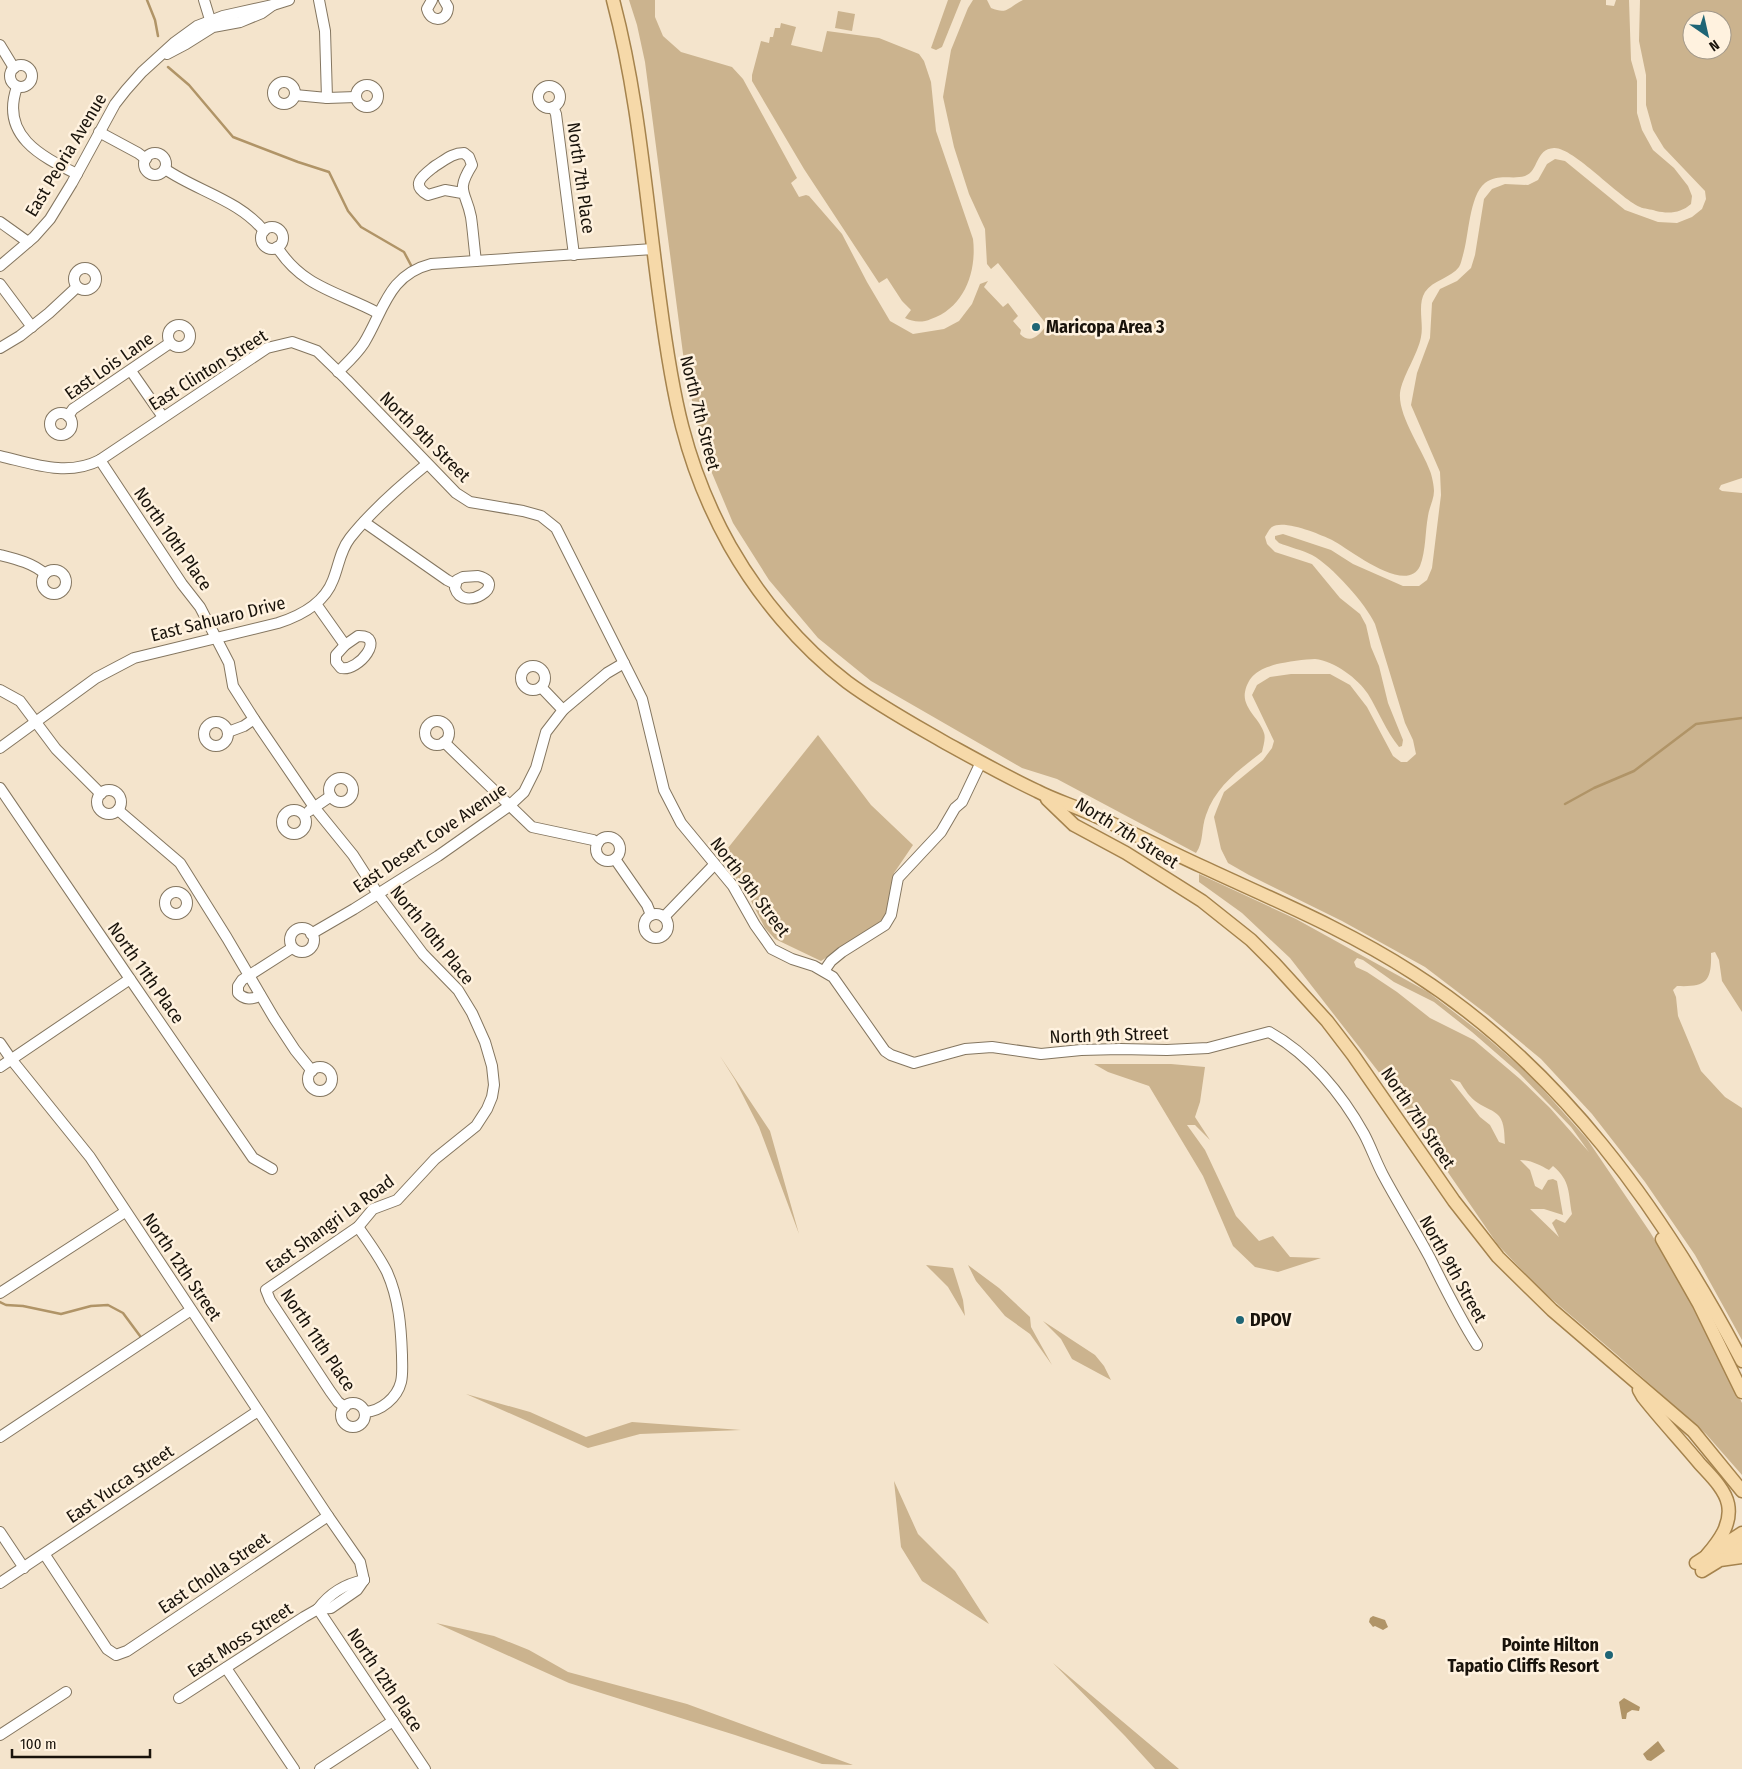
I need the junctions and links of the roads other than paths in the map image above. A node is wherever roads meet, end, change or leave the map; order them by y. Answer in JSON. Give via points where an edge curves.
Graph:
{"nodes":[{"id":1,"x":204,"y":0,"type":"edge"},
{"id":2,"x":289,"y":0,"type":"edge"},
{"id":3,"x":319,"y":0,"type":"edge"},
{"id":4,"x":432,"y":0,"type":"edge"},
{"id":5,"x":444,"y":0,"type":"edge"},
{"id":6,"x":613,"y":0,"type":"edge"},
{"id":7,"x":212,"y":24,"type":"junction"},
{"id":8,"x":0,"y":45,"type":"edge"},
{"id":9,"x":14,"y":68,"type":"junction"},
{"id":10,"x":17,"y":86,"type":"junction"},
{"id":11,"x":295,"y":95,"type":"dead end"},
{"id":12,"x":356,"y":97,"type":"dead end"},
{"id":13,"x":327,"y":98,"type":"junction"},
{"id":14,"x":552,"y":107,"type":"dead end"},
{"id":15,"x":99,"y":132,"type":"junction"},
{"id":16,"x":146,"y":159,"type":"junction"},
{"id":17,"x":165,"y":169,"type":"junction"},
{"id":18,"x":77,"y":174,"type":"junction"},
{"id":19,"x":462,"y":193,"type":"junction"},
{"id":20,"x":0,"y":222,"type":"edge"},
{"id":21,"x":264,"y":231,"type":"junction"},
{"id":22,"x":28,"y":242,"type":"junction"},
{"id":23,"x":277,"y":247,"type":"junction"},
{"id":24,"x":653,"y":249,"type":"junction"},
{"id":25,"x":574,"y":255,"type":"junction"},
{"id":26,"x":476,"y":261,"type":"junction"},
{"id":27,"x":0,"y":266,"type":"edge"},
{"id":28,"x":0,"y":284,"type":"edge"},
{"id":29,"x":77,"y":287,"type":"dead end"},
{"id":30,"x":378,"y":314,"type":"junction"},
{"id":31,"x":32,"y":327,"type":"junction"},
{"id":32,"x":170,"y":343,"type":"dead end"},
{"id":33,"x":0,"y":348,"type":"edge"},
{"id":34,"x":131,"y":370,"type":"junction"},
{"id":35,"x":338,"y":372,"type":"junction"},
{"id":36,"x":68,"y":416,"type":"dead end"},
{"id":37,"x":163,"y":417,"type":"junction"},
{"id":38,"x":0,"y":456,"type":"edge"},
{"id":39,"x":100,"y":460,"type":"junction"},
{"id":40,"x":427,"y":464,"type":"junction"},
{"id":41,"x":364,"y":522,"type":"junction"},
{"id":42,"x":0,"y":555,"type":"edge"},
{"id":43,"x":45,"y":574,"type":"dead end"},
{"id":44,"x":455,"y":584,"type":"dead end"},
{"id":45,"x":316,"y":604,"type":"junction"},
{"id":46,"x":217,"y":637,"type":"junction"},
{"id":47,"x":345,"y":644,"type":"dead end"},
{"id":48,"x":624,"y":663,"type":"junction"},
{"id":49,"x":541,"y":687,"type":"dead end"},
{"id":50,"x":0,"y":690,"type":"edge"},
{"id":51,"x":563,"y":710,"type":"junction"},
{"id":52,"x":254,"y":719,"type":"junction"},
{"id":53,"x":36,"y":723,"type":"junction"},
{"id":54,"x":228,"y":732,"type":"dead end"},
{"id":55,"x":444,"y":742,"type":"dead end"},
{"id":56,"x":0,"y":748,"type":"edge"},
{"id":57,"x":981,"y":762,"type":"junction"},
{"id":58,"x":0,"y":788,"type":"edge"},
{"id":59,"x":100,"y":794,"type":"junction"},
{"id":60,"x":1042,"y":794,"type":"junction"},
{"id":61,"x":331,"y":796,"type":"dead end"},
{"id":62,"x":508,"y":806,"type":"junction"},
{"id":63,"x":314,"y":807,"type":"junction"},
{"id":64,"x":118,"y":810,"type":"junction"},
{"id":65,"x":304,"y":815,"type":"dead end"},
{"id":66,"x":598,"y":843,"type":"junction"},
{"id":67,"x":615,"y":859,"type":"junction"},
{"id":68,"x":714,"y":864,"type":"junction"},
{"id":69,"x":196,"y":888,"type":"junction"},
{"id":70,"x":378,"y":894,"type":"junction"},
{"id":71,"x":185,"y":897,"type":"dead end"},
{"id":72,"x":650,"y":915,"type":"junction"},
{"id":73,"x":664,"y":917,"type":"junction"},
{"id":74,"x":311,"y":934,"type":"junction"},
{"id":75,"x":292,"y":948,"type":"junction"},
{"id":76,"x":824,"y":971,"type":"junction"},
{"id":77,"x":248,"y":976,"type":"junction"},
{"id":78,"x":130,"y":980,"type":"junction"},
{"id":79,"x":260,"y":995,"type":"junction"},
{"id":80,"x":0,"y":1043,"type":"edge"},
{"id":81,"x":11,"y":1059,"type":"junction"},
{"id":82,"x":0,"y":1067,"type":"edge"},
{"id":83,"x":312,"y":1071,"type":"dead end"},
{"id":84,"x":492,"y":1097,"type":"joint"},
{"id":85,"x":272,"y":1169,"type":"dead end"},
{"id":86,"x":1622,"y":1170,"type":"junction"},
{"id":87,"x":125,"y":1212,"type":"junction"},
{"id":88,"x":358,"y":1227,"type":"junction"},
{"id":89,"x":266,"y":1290,"type":"joint"},
{"id":90,"x":0,"y":1294,"type":"edge"},
{"id":91,"x":190,"y":1310,"type":"junction"},
{"id":92,"x":1477,"y":1345,"type":"dead end"},
{"id":93,"x":1742,"y":1360,"type":"edge"},
{"id":94,"x":1633,"y":1379,"type":"junction"},
{"id":95,"x":1742,"y":1392,"type":"edge"},
{"id":96,"x":345,"y":1407,"type":"junction"},
{"id":97,"x":258,"y":1411,"type":"junction"},
{"id":98,"x":365,"y":1412,"type":"junction"},
{"id":99,"x":0,"y":1437,"type":"edge"},
{"id":100,"x":1742,"y":1491,"type":"edge"},
{"id":101,"x":328,"y":1516,"type":"junction"},
{"id":102,"x":0,"y":1532,"type":"edge"},
{"id":103,"x":1742,"y":1533,"type":"edge"},
{"id":104,"x":1742,"y":1545,"type":"edge"},
{"id":105,"x":44,"y":1555,"type":"junction"},
{"id":106,"x":1707,"y":1555,"type":"junction"},
{"id":107,"x":1742,"y":1557,"type":"edge"},
{"id":108,"x":1720,"y":1560,"type":"junction"},
{"id":109,"x":24,"y":1568,"type":"junction"},
{"id":110,"x":364,"y":1580,"type":"joint"},
{"id":111,"x":0,"y":1583,"type":"edge"},
{"id":112,"x":318,"y":1609,"type":"junction"},
{"id":113,"x":226,"y":1668,"type":"junction"},
{"id":114,"x":66,"y":1692,"type":"dead end"},
{"id":115,"x":180,"y":1698,"type":"dead end"},
{"id":116,"x":392,"y":1721,"type":"junction"},
{"id":117,"x":0,"y":1736,"type":"edge"},
{"id":118,"x":294,"y":1769,"type":"edge"},
{"id":119,"x":320,"y":1769,"type":"edge"},
{"id":120,"x":425,"y":1769,"type":"edge"}],
"edges":[{"from":1,"to":7,"type":"street"},
{"from":2,"to":7,"type":"street","name":"East Peoria Avenue","via":[[240,22]]},
{"from":3,"to":13,"type":"street","via":[[325,31]]},
{"from":4,"to":5,"type":"street","via":[[427,10],[436,20],[448,13]]},
{"from":6,"to":24,"type":"main road","name":"North 7th Street","via":[[630,72]]},
{"from":7,"to":15,"type":"street","name":"East Peoria Avenue","via":[[186,44],[158,58],[126,90]]},
{"from":8,"to":9,"type":"street"},
{"from":9,"to":10,"type":"street","via":[[10,78]]},
{"from":9,"to":10,"type":"street","via":[[26,67],[31,74],[26,86]]},
{"from":10,"to":18,"type":"street","via":[[13,108],[23,138],[34,149]]},
{"from":11,"to":13,"type":"street"},
{"from":12,"to":13,"type":"street"},
{"from":14,"to":25,"type":"street","name":"North 7th Place","via":[[556,114]]},
{"from":15,"to":16,"type":"street"},
{"from":15,"to":18,"type":"street","name":"East Peoria Avenue"},
{"from":16,"to":17,"type":"street","via":[[150,155],[160,155],[165,160]]},
{"from":16,"to":17,"type":"street","via":[[146,170],[152,174],[159,174]]},
{"from":17,"to":21,"type":"street","via":[[241,210]]},
{"from":18,"to":22,"type":"street","name":"East Peoria Avenue","via":[[43,227]]},
{"from":19,"to":19,"type":"street","via":[[464,177],[472,165],[464,153],[452,154],[421,177],[418,184],[421,192],[428,195],[445,190]]},
{"from":19,"to":26,"type":"street","via":[[470,214]]},
{"from":20,"to":22,"type":"street"},
{"from":21,"to":23,"type":"street","via":[[261,238],[264,244],[270,248]]},
{"from":21,"to":23,"type":"street","via":[[273,227],[281,232],[282,242]]},
{"from":22,"to":27,"type":"street","name":"East Peoria Avenue"},
{"from":23,"to":30,"type":"street","via":[[296,272]]},
{"from":24,"to":25,"type":"street"},
{"from":24,"to":57,"type":"main road","name":"North 7th Street","via":[[668,360],[686,446],[713,515],[750,579],[793,632],[842,678],[888,709]]},
{"from":25,"to":26,"type":"street"},
{"from":26,"to":30,"type":"street","via":[[422,266],[394,286]]},
{"from":28,"to":31,"type":"street"},
{"from":29,"to":31,"type":"street"},
{"from":30,"to":35,"type":"street","via":[[356,354]]},
{"from":31,"to":33,"type":"street"},
{"from":32,"to":34,"type":"street","name":"East Lois Lane"},
{"from":34,"to":36,"type":"street","name":"East Lois Lane","via":[[73,409]]},
{"from":34,"to":37,"type":"street"},
{"from":35,"to":37,"type":"street","name":"East Clinton Street","via":[[316,351],[292,342],[283,343],[267,348]]},
{"from":35,"to":40,"type":"street","name":"North 9th Street"},
{"from":37,"to":39,"type":"street","name":"East Clinton Street"},
{"from":38,"to":39,"type":"street","name":"East Clinton Street","via":[[60,468],[82,468]]},
{"from":39,"to":46,"type":"street","name":"North 10th Place"},
{"from":40,"to":41,"type":"street","name":"East Sahuaro Drive"},
{"from":40,"to":48,"type":"street","name":"North 9th Street","via":[[456,493],[470,502],[541,516],[556,528]]},
{"from":41,"to":44,"type":"street"},
{"from":41,"to":45,"type":"street","name":"East Sahuaro Drive","via":[[342,551],[333,580]]},
{"from":42,"to":43,"type":"street","via":[[38,568]]},
{"from":45,"to":46,"type":"street","name":"East Sahuaro Drive","via":[[294,618]]},
{"from":45,"to":47,"type":"street"},
{"from":46,"to":52,"type":"street","name":"North 10th Place","via":[[229,663],[233,686]]},
{"from":46,"to":53,"type":"street","name":"East Sahuaro Drive","via":[[134,658],[96,678]]},
{"from":48,"to":51,"type":"street","name":"East Desert Cove Avenue","via":[[606,673]]},
{"from":48,"to":68,"type":"street","name":"North 9th Street","via":[[642,699],[664,790],[681,823]]},
{"from":49,"to":51,"type":"street"},
{"from":50,"to":53,"type":"street","via":[[20,701]]},
{"from":51,"to":62,"type":"street","name":"East Desert Cove Avenue","via":[[546,732],[536,768],[524,792]]},
{"from":52,"to":54,"type":"street"},
{"from":52,"to":63,"type":"street","name":"North 10th Place"},
{"from":53,"to":56,"type":"street","name":"East Sahuaro Drive"},
{"from":53,"to":59,"type":"street","via":[[56,749]]},
{"from":55,"to":62,"type":"street"},
{"from":57,"to":60,"type":"main road","name":"North 7th Street"},
{"from":57,"to":76,"type":"street","via":[[962,802],[941,832],[898,878],[891,915],[885,925],[842,952]]},
{"from":58,"to":78,"type":"street","name":"North 11th Place"},
{"from":59,"to":64,"type":"street","via":[[110,790],[117,794],[121,804]]},
{"from":59,"to":64,"type":"street","via":[[97,804],[101,811],[107,814]]},
{"from":60,"to":86,"type":"main road","name":"North 7th Street","via":[[1084,810],[1325,922],[1417,975],[1484,1025],[1532,1067],[1597,1137]]},
{"from":60,"to":94,"type":"main road","name":"North 7th Street","via":[[1074,825],[1202,901],[1275,964],[1353,1055],[1454,1201],[1498,1258],[1552,1310]]},
{"from":61,"to":63,"type":"street"},
{"from":62,"to":66,"type":"street","via":[[532,827]]},
{"from":62,"to":70,"type":"street","name":"East Desert Cove Avenue"},
{"from":63,"to":65,"type":"street"},
{"from":63,"to":70,"type":"street","name":"North 10th Place","via":[[353,855]]},
{"from":64,"to":69,"type":"street","via":[[180,864]]},
{"from":66,"to":67,"type":"street","via":[[596,850],[600,858],[607,861]]},
{"from":66,"to":67,"type":"street","via":[[608,837],[618,842],[619,853]]},
{"from":67,"to":72,"type":"street","via":[[647,905]]},
{"from":68,"to":73,"type":"street"},
{"from":68,"to":76,"type":"street","name":"North 9th Street","via":[[733,886],[772,949]]},
{"from":69,"to":71,"type":"street"},
{"from":69,"to":77,"type":"street"},
{"from":70,"to":74,"type":"street","name":"East Desert Cove Avenue"},
{"from":70,"to":84,"type":"street","name":"North 10th Place","via":[[423,954],[458,990],[472,1013],[492,1066]]},
{"from":72,"to":73,"type":"street"},
{"from":72,"to":73,"type":"street","via":[[644,928],[648,935],[656,937],[666,932],[668,924]]},
{"from":74,"to":75,"type":"street","via":[[313,944],[309,950],[302,952]]},
{"from":74,"to":75,"type":"street","name":"East Desert Cove Avenue","via":[[303,929],[293,932]]},
{"from":75,"to":77,"type":"street"},
{"from":76,"to":92,"type":"street","name":"North 9th Street","via":[[833,977],[885,1051],[914,1063],[965,1049],[992,1047],[1040,1054],[1208,1048],[1269,1032],[1281,1038],[1322,1075],[1346,1105],[1458,1316]]},
{"from":77,"to":79,"type":"street"},
{"from":77,"to":79,"type":"street","via":[[240,984],[238,993],[250,999]]},
{"from":78,"to":81,"type":"street"},
{"from":78,"to":85,"type":"street","name":"North 11th Place","via":[[254,1158]]},
{"from":79,"to":83,"type":"street"},
{"from":80,"to":81,"type":"street","name":"North 12th Street"},
{"from":81,"to":82,"type":"street"},
{"from":81,"to":87,"type":"street","name":"North 12th Street","via":[[90,1157]]},
{"from":84,"to":88,"type":"street","name":"East Shangri La Road","via":[[476,1126],[435,1159],[397,1200],[373,1209]]},
{"from":86,"to":93,"type":"main road","name":"North 7th Street","via":[[1679,1251]]},
{"from":86,"to":95,"type":"main road","via":[[1629,1188],[1699,1304]]},
{"from":87,"to":90,"type":"street"},
{"from":87,"to":91,"type":"street","name":"North 12th Street"},
{"from":88,"to":89,"type":"street","name":"East Shangri La Road"},
{"from":88,"to":98,"type":"street","via":[[381,1260],[390,1280],[401,1333],[402,1372],[396,1394],[378,1409]]},
{"from":89,"to":96,"type":"street","name":"North 11th Place","via":[[338,1402]]},
{"from":91,"to":97,"type":"street","name":"North 12th Street"},
{"from":91,"to":99,"type":"street"},
{"from":94,"to":100,"type":"main road","name":"North 7th Street","via":[[1694,1431]]},
{"from":94,"to":106,"type":"main road","via":[[1643,1397],[1726,1496],[1728,1519],[1725,1529]]},
{"from":96,"to":98,"type":"street","name":"North 11th Place","via":[[355,1404]]},
{"from":96,"to":98,"type":"street","name":"North 11th Place","via":[[342,1420],[348,1426],[361,1424]]},
{"from":97,"to":101,"type":"street","name":"North 12th Street"},
{"from":97,"to":105,"type":"street","name":"East Yucca Street"},
{"from":101,"to":105,"type":"street","name":"East Cholla Street","via":[[127,1651],[116,1655],[108,1650]]},
{"from":101,"to":110,"type":"street","name":"North 12th Street","via":[[360,1562]]},
{"from":102,"to":109,"type":"street"},
{"from":103,"to":106,"type":"main road"},
{"from":104,"to":108,"type":"main road"},
{"from":105,"to":109,"type":"street","name":"East Yucca Street"},
{"from":106,"to":108,"type":"main road","via":[[1699,1567]]},
{"from":107,"to":108,"type":"main road"},
{"from":109,"to":111,"type":"street","name":"East Yucca Street"},
{"from":110,"to":112,"type":"street","name":"East Moss Street","via":[[358,1590],[331,1608]]},
{"from":112,"to":113,"type":"street","name":"East Moss Street"},
{"from":112,"to":116,"type":"street","name":"North 12th Place"},
{"from":113,"to":115,"type":"street","name":"East Moss Street"},
{"from":113,"to":118,"type":"street"},
{"from":114,"to":117,"type":"street"},
{"from":116,"to":119,"type":"street"},
{"from":116,"to":120,"type":"street","name":"North 12th Place"}]}
